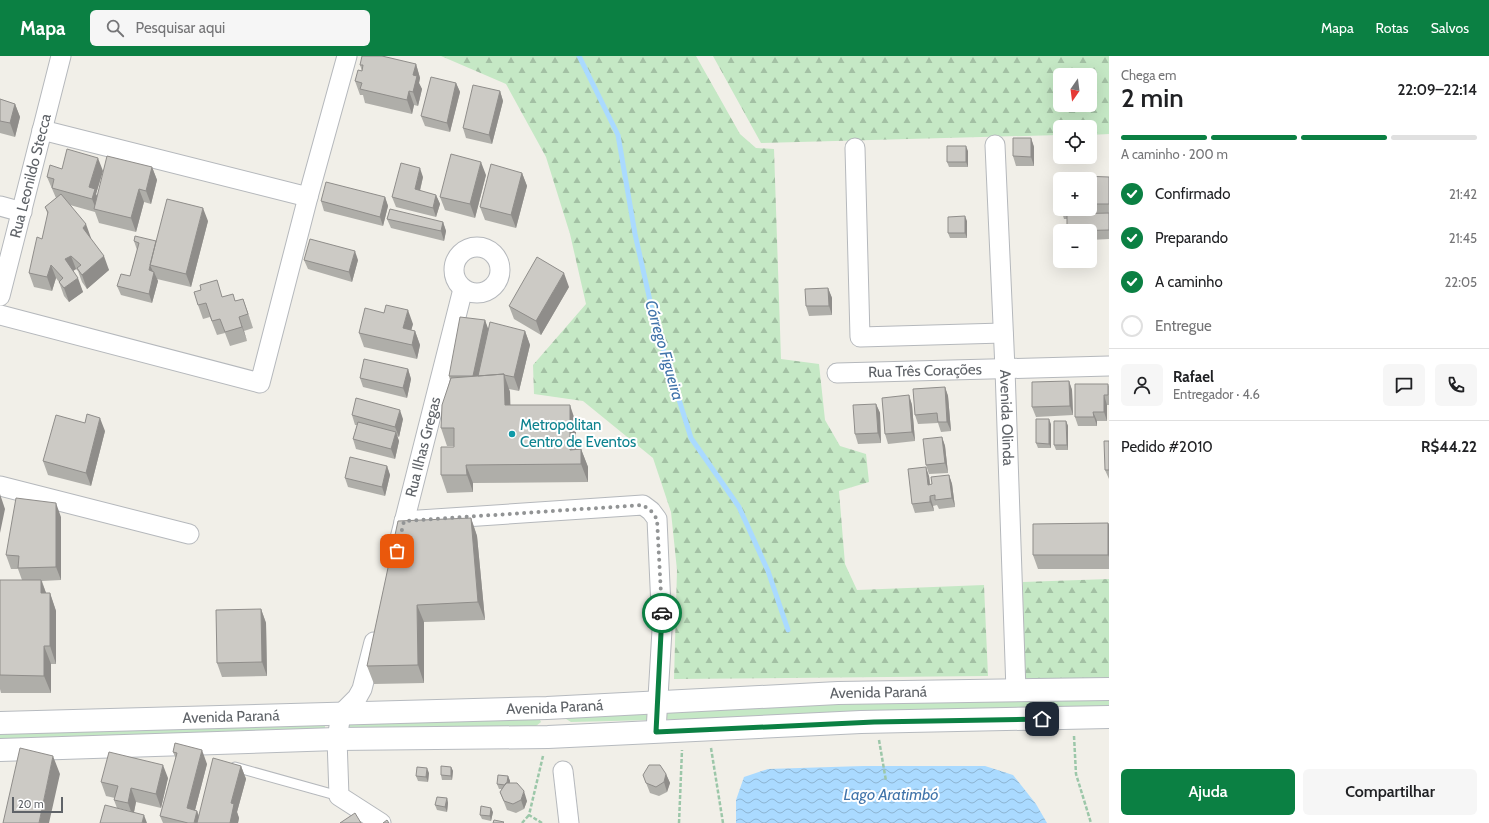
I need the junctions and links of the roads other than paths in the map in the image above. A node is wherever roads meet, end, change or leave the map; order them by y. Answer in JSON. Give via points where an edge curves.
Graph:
{"nodes":[{"id":1,"x":61,"y":56,"type":"edge"},
{"id":2,"x":347,"y":56,"type":"edge"},
{"id":3,"x":42,"y":130,"type":"junction"},
{"id":4,"x":994,"y":145,"type":"dead end"},
{"id":5,"x":854,"y":148,"type":"dead end"},
{"id":6,"x":308,"y":197,"type":"junction"},
{"id":7,"x":0,"y":206,"type":"edge"},
{"id":8,"x":22,"y":212,"type":"junction"},
{"id":9,"x":463,"y":289,"type":"dead end"},
{"id":10,"x":0,"y":296,"type":"edge"},
{"id":11,"x":0,"y":315,"type":"edge"},
{"id":12,"x":1003,"y":333,"type":"junction"},
{"id":13,"x":1109,"y":366,"type":"edge"},
{"id":14,"x":1005,"y":369,"type":"junction"},
{"id":15,"x":837,"y":373,"type":"dead end"},
{"id":16,"x":0,"y":486,"type":"edge"},
{"id":17,"x":404,"y":521,"type":"junction"},
{"id":18,"x":189,"y":534,"type":"dead end"},
{"id":19,"x":393,"y":567,"type":"edge"},
{"id":20,"x":377,"y":628,"type":"edge"},
{"id":21,"x":1109,"y":689,"type":"edge"},
{"id":22,"x":1016,"y":691,"type":"junction"},
{"id":23,"x":657,"y":703,"type":"junction"},
{"id":24,"x":341,"y":714,"type":"junction"},
{"id":25,"x":1109,"y":717,"type":"edge"},
{"id":26,"x":0,"y":723,"type":"edge"},
{"id":27,"x":656,"y":732,"type":"junction"},
{"id":28,"x":337,"y":739,"type":"junction"},
{"id":29,"x":0,"y":750,"type":"edge"},
{"id":30,"x":235,"y":767,"type":"edge"},
{"id":31,"x":563,"y":771,"type":"dead end"},
{"id":32,"x":338,"y":796,"type":"junction"},
{"id":33,"x":381,"y":823,"type":"edge"},
{"id":34,"x":569,"y":823,"type":"edge"}],
"edges":[{"from":1,"to":3,"type":"street","name":"Rua Leonildo Stecca"},
{"from":2,"to":6,"type":"street"},
{"from":3,"to":6,"type":"street"},
{"from":3,"to":8,"type":"street","name":"Rua Leonildo Stecca"},
{"from":4,"to":12,"type":"street","name":"Avenida Olinda"},
{"from":5,"to":12,"type":"street","via":[[860,337]]},
{"from":6,"to":11,"type":"street","via":[[260,383]]},
{"from":7,"to":8,"type":"street"},
{"from":8,"to":10,"type":"street","name":"Rua Leonildo Stecca"},
{"from":9,"to":17,"type":"street","name":"Rua Ilhas Gregas"},
{"from":12,"to":14,"type":"street","name":"Avenida Olinda"},
{"from":13,"to":14,"type":"street","name":"Rua Três Corações"},
{"from":14,"to":15,"type":"street","name":"Rua Três Corações"},
{"from":14,"to":22,"type":"street","name":"Avenida Olinda"},
{"from":16,"to":18,"type":"street"},
{"from":17,"to":19,"type":"street","name":"Rua Ilhas Gregas"},
{"from":17,"to":23,"type":"street","via":[[643,505],[657,519],[662,630]]},
{"from":20,"to":24,"type":"street","via":[[362,689]]},
{"from":21,"to":22,"type":"main road","name":"Avenida Paraná"},
{"from":22,"to":23,"type":"main road","name":"Avenida Paraná","via":[[838,693]]},
{"from":23,"to":24,"type":"main road","name":"Avenida Paraná"},
{"from":23,"to":27,"type":"street"},
{"from":24,"to":26,"type":"main road","name":"Avenida Paraná"},
{"from":24,"to":28,"type":"street"},
{"from":25,"to":27,"type":"main road","name":"Avenida Paraná","via":[[874,722]]},
{"from":27,"to":28,"type":"main road","name":"Avenida Paraná","via":[[548,737]]},
{"from":28,"to":29,"type":"main road","name":"Avenida Paraná"},
{"from":28,"to":32,"type":"street"},
{"from":30,"to":32,"type":"lane"},
{"from":31,"to":34,"type":"street"},
{"from":32,"to":33,"type":"street"}]}
